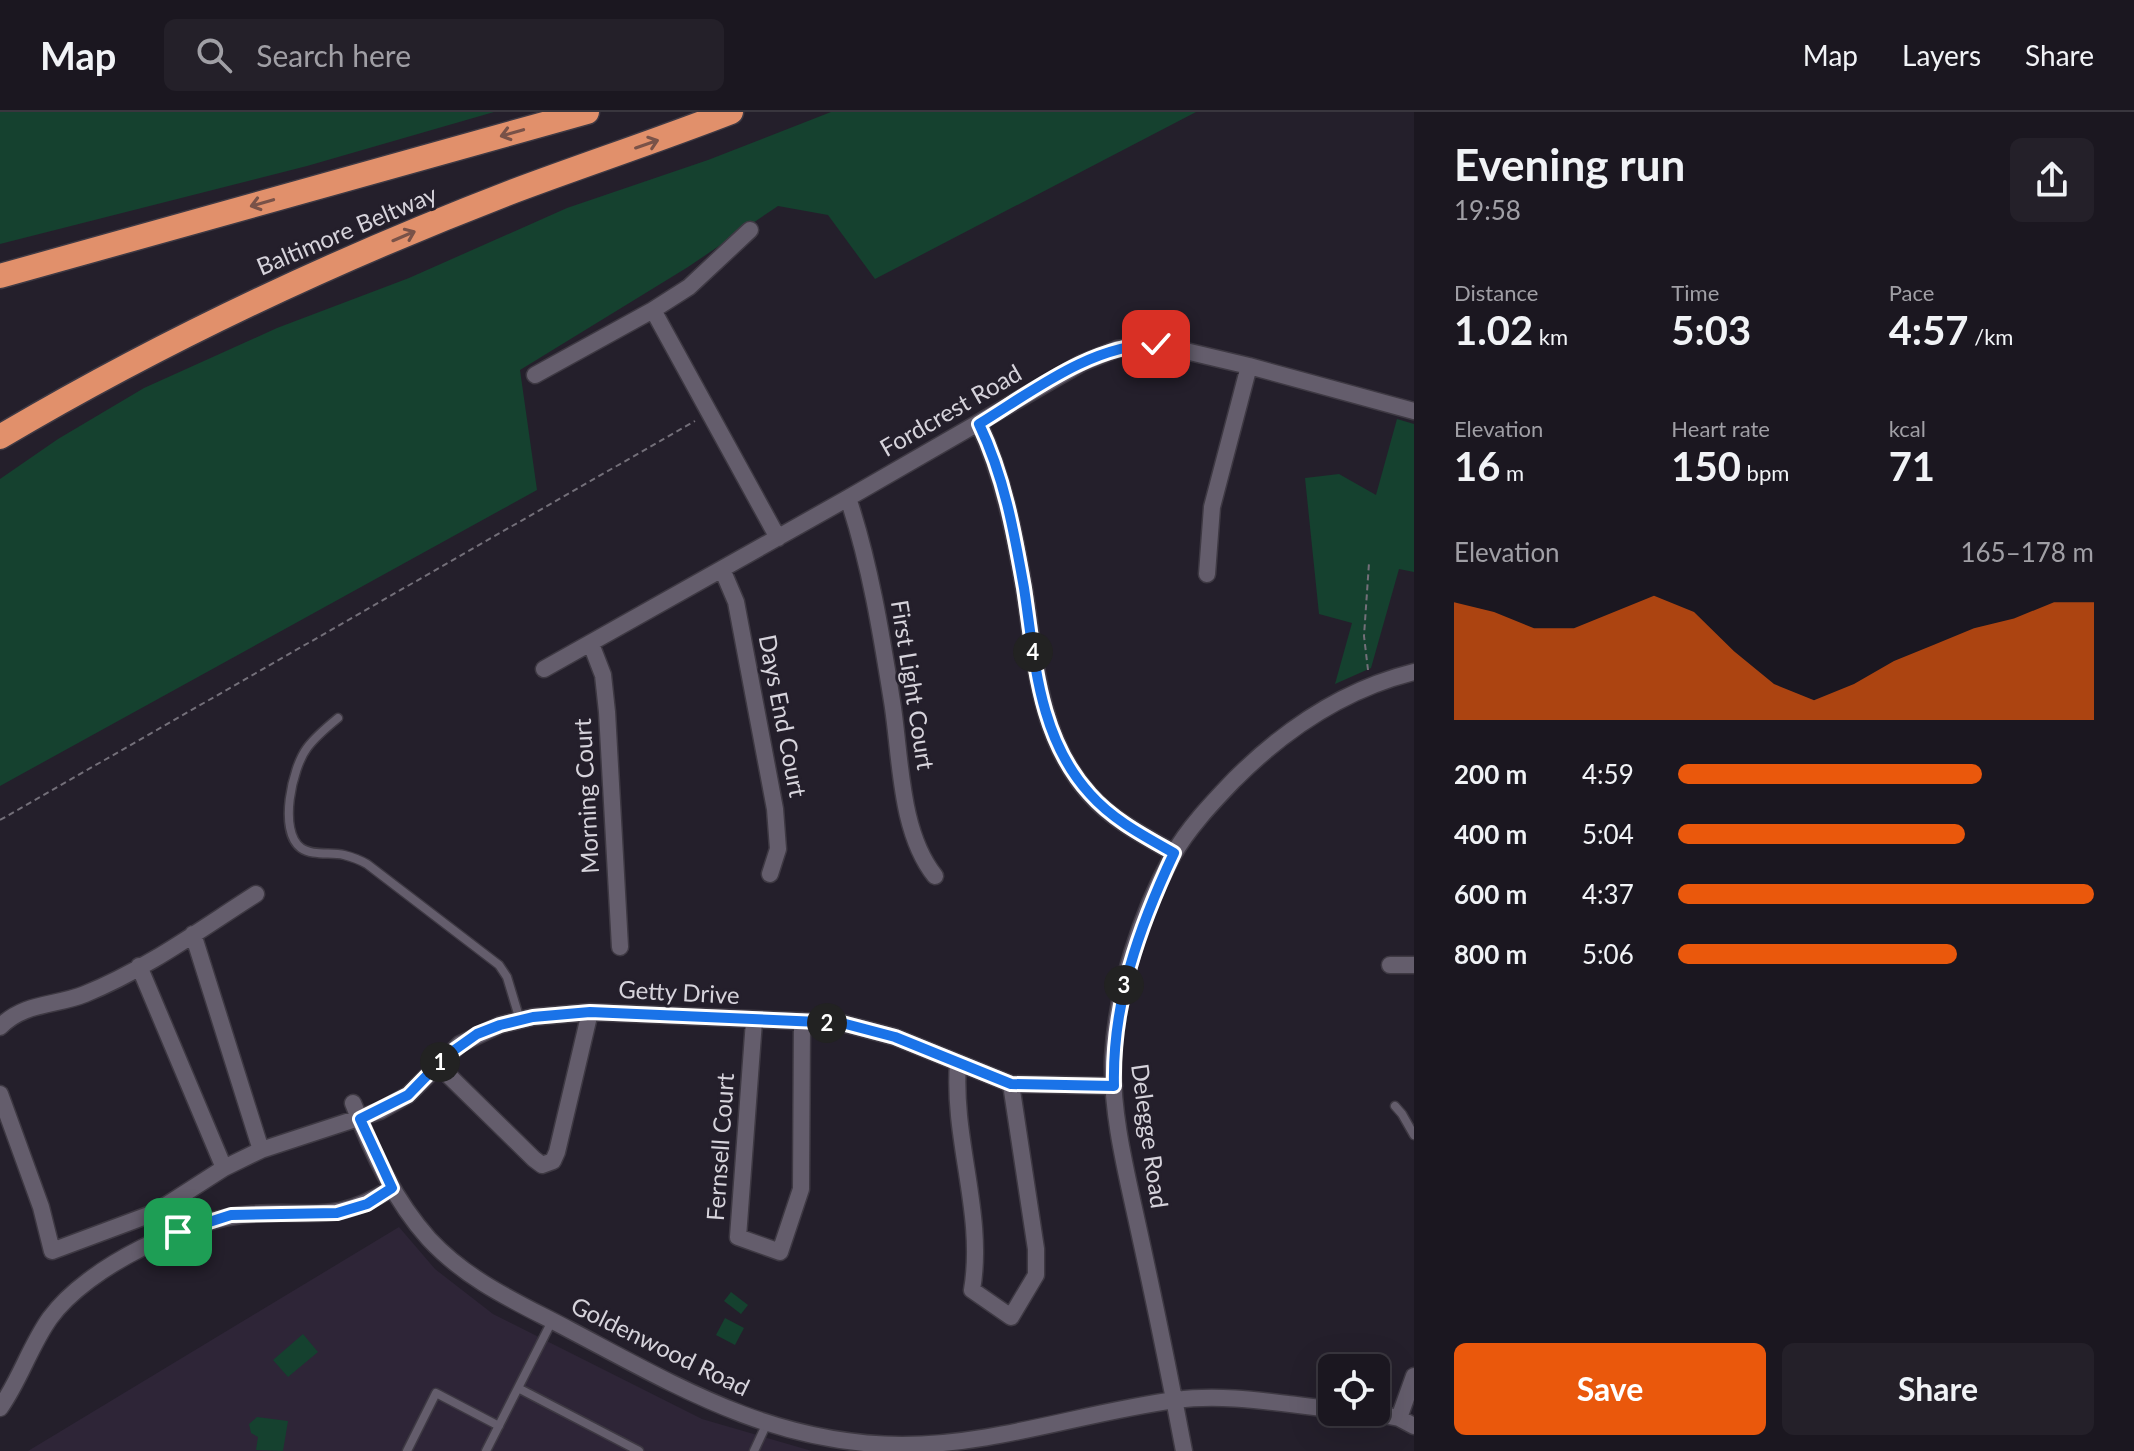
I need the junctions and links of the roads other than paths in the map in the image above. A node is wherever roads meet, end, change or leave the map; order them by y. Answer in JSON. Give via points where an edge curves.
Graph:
{"nodes":[{"id":1,"x":587,"y":112,"type":"edge"},
{"id":2,"x":731,"y":112,"type":"edge"},
{"id":3,"x":750,"y":230,"type":"dead end"},
{"id":4,"x":333,"y":268,"type":"junction"},
{"id":5,"x":0,"y":276,"type":"edge"},
{"id":6,"x":653,"y":310,"type":"junction"},
{"id":7,"x":1249,"y":366,"type":"junction"},
{"id":8,"x":535,"y":375,"type":"dead end"},
{"id":9,"x":1414,"y":411,"type":"edge"},
{"id":10,"x":979,"y":424,"type":"junction"},
{"id":11,"x":0,"y":437,"type":"edge"},
{"id":12,"x":0,"y":449,"type":"edge"},
{"id":13,"x":848,"y":498,"type":"junction"},
{"id":14,"x":778,"y":538,"type":"junction"},
{"id":15,"x":722,"y":569,"type":"junction"},
{"id":16,"x":1207,"y":574,"type":"dead end"},
{"id":17,"x":591,"y":644,"type":"junction"},
{"id":18,"x":544,"y":669,"type":"dead end"},
{"id":19,"x":1414,"y":672,"type":"edge"},
{"id":20,"x":338,"y":718,"type":"dead end"},
{"id":21,"x":1174,"y":853,"type":"junction"},
{"id":22,"x":770,"y":874,"type":"dead end"},
{"id":23,"x":935,"y":876,"type":"dead end"},
{"id":24,"x":256,"y":894,"type":"dead end"},
{"id":25,"x":193,"y":934,"type":"junction"},
{"id":26,"x":620,"y":947,"type":"dead end"},
{"id":27,"x":1390,"y":965,"type":"dead end"},
{"id":28,"x":1414,"y":965,"type":"edge"},
{"id":29,"x":139,"y":966,"type":"junction"},
{"id":30,"x":590,"y":1012,"type":"junction"},
{"id":31,"x":520,"y":1020,"type":"junction"},
{"id":32,"x":754,"y":1021,"type":"junction"},
{"id":33,"x":802,"y":1021,"type":"junction"},
{"id":34,"x":0,"y":1027,"type":"edge"},
{"id":35,"x":958,"y":1063,"type":"junction"},
{"id":36,"x":438,"y":1065,"type":"junction"},
{"id":37,"x":1011,"y":1084,"type":"junction"},
{"id":38,"x":1114,"y":1086,"type":"junction"},
{"id":39,"x":0,"y":1094,"type":"edge"},
{"id":40,"x":353,"y":1103,"type":"dead end"},
{"id":41,"x":1395,"y":1106,"type":"dead end"},
{"id":42,"x":360,"y":1119,"type":"junction"},
{"id":43,"x":1414,"y":1135,"type":"edge"},
{"id":44,"x":261,"y":1150,"type":"junction"},
{"id":45,"x":224,"y":1168,"type":"junction"},
{"id":46,"x":392,"y":1188,"type":"junction"},
{"id":47,"x":552,"y":1321,"type":"junction"},
{"id":48,"x":1414,"y":1376,"type":"edge"},
{"id":49,"x":518,"y":1388,"type":"junction"},
{"id":50,"x":1174,"y":1400,"type":"junction"},
{"id":51,"x":0,"y":1408,"type":"edge"},
{"id":52,"x":1318,"y":1408,"type":"edge"},
{"id":53,"x":1406,"y":1422,"type":"edge"},
{"id":54,"x":767,"y":1423,"type":"junction"},
{"id":55,"x":499,"y":1426,"type":"junction"},
{"id":56,"x":407,"y":1451,"type":"edge"},
{"id":57,"x":486,"y":1451,"type":"edge"},
{"id":58,"x":639,"y":1451,"type":"edge"},
{"id":59,"x":754,"y":1451,"type":"edge"},
{"id":60,"x":1184,"y":1451,"type":"edge"}],
"edges":[{"from":1,"to":5,"type":"highway","name":"Baltimore Beltway","one_way":true},
{"from":4,"to":2,"type":"highway","name":"Baltimore Beltway","one_way":true,"via":[[499,197]]},
{"from":3,"to":6,"type":"street","via":[[689,287]]},
{"from":4,"to":11,"type":"highway","name":"Baltimore Beltway","via":[[192,332]]},
{"from":4,"to":12,"type":"highway"},
{"from":6,"to":8,"type":"street"},
{"from":6,"to":14,"type":"street"},
{"from":7,"to":9,"type":"street","name":"Fordcrest Road"},
{"from":7,"to":10,"type":"street","name":"Fordcrest Road","via":[[1156,344],[1130,346],[1082,363]]},
{"from":7,"to":16,"type":"street","via":[[1212,507]]},
{"from":10,"to":13,"type":"street","name":"Fordcrest Road"},
{"from":10,"to":21,"type":"street","via":[[1006,494],[1040,690],[1053,734],[1075,776],[1099,804]]},
{"from":13,"to":14,"type":"street","name":"Fordcrest Road"},
{"from":13,"to":23,"type":"street","name":"First Light Court","via":[[868,565],[909,821]]},
{"from":14,"to":15,"type":"street","name":"Fordcrest Road"},
{"from":15,"to":17,"type":"street","name":"Fordcrest Road"},
{"from":15,"to":22,"type":"street","name":"Days End Court","via":[[736,602],[775,809],[778,849]]},
{"from":17,"to":18,"type":"street","name":"Fordcrest Road"},
{"from":17,"to":26,"type":"street","name":"Morning Court","via":[[603,675],[607,712]]},
{"from":19,"to":21,"type":"street","name":"Delegge Road","via":[[1311,717],[1260,754]]},
{"from":20,"to":31,"type":"lane","via":[[298,764],[288,819],[296,843],[309,852],[342,854],[367,864],[499,965]]},
{"from":21,"to":38,"type":"street","name":"Delegge Road","via":[[1126,977],[1115,1038]]},
{"from":24,"to":25,"type":"street"},
{"from":25,"to":29,"type":"street"},
{"from":25,"to":44,"type":"street"},
{"from":27,"to":28,"type":"street"},
{"from":29,"to":34,"type":"street","via":[[83,995],[30,1007]]},
{"from":29,"to":45,"type":"street"},
{"from":30,"to":31,"type":"street","name":"Getty Drive"},
{"from":30,"to":32,"type":"street","name":"Getty Drive"},
{"from":30,"to":36,"type":"street","via":[[557,1152],[548,1164],[534,1159]]},
{"from":31,"to":36,"type":"street","name":"Getty Drive","via":[[477,1034]]},
{"from":32,"to":33,"type":"street","name":"Getty Drive"},
{"from":32,"to":33,"type":"street","name":"Fernsell Court","via":[[738,1237],[780,1252],[801,1189]]},
{"from":33,"to":35,"type":"street","name":"Getty Drive","via":[[842,1023],[895,1037]]},
{"from":35,"to":37,"type":"street","name":"Getty Drive"},
{"from":35,"to":37,"type":"street","via":[[957,1113],[976,1236],[972,1290],[1011,1317],[1036,1275]]},
{"from":36,"to":42,"type":"street","name":"Getty Drive","via":[[408,1095]]},
{"from":37,"to":38,"type":"street","name":"Getty Drive"},
{"from":38,"to":50,"type":"street","name":"Delegge Road"},
{"from":39,"to":45,"type":"street","name":"Getty Drive","via":[[52,1251],[154,1213]]},
{"from":40,"to":42,"type":"street","name":"Goldenwood Road"},
{"from":41,"to":43,"type":"lane"},
{"from":42,"to":44,"type":"street","name":"Getty Drive"},
{"from":42,"to":46,"type":"street","name":"Goldenwood Road"},
{"from":44,"to":45,"type":"street","name":"Getty Drive"},
{"from":46,"to":47,"type":"street","name":"Goldenwood Road","via":[[429,1239],[477,1282]]},
{"from":46,"to":51,"type":"street","via":[[367,1204],[337,1213],[259,1213],[206,1221],[114,1264],[78,1288],[51,1317]]},
{"from":47,"to":49,"type":"lane"},
{"from":47,"to":54,"type":"street","name":"Goldenwood Road","via":[[697,1397]]},
{"from":48,"to":53,"type":"street"},
{"from":49,"to":55,"type":"lane"},
{"from":49,"to":58,"type":"lane"},
{"from":50,"to":52,"type":"street","name":"Goldenwood Road"},
{"from":50,"to":54,"type":"street","name":"Goldenwood Road","via":[[944,1443],[864,1444]]},
{"from":50,"to":60,"type":"street","name":"Delegge Road"},
{"from":54,"to":59,"type":"lane"},
{"from":55,"to":56,"type":"lane","via":[[436,1393]]},
{"from":55,"to":57,"type":"lane"}]}
